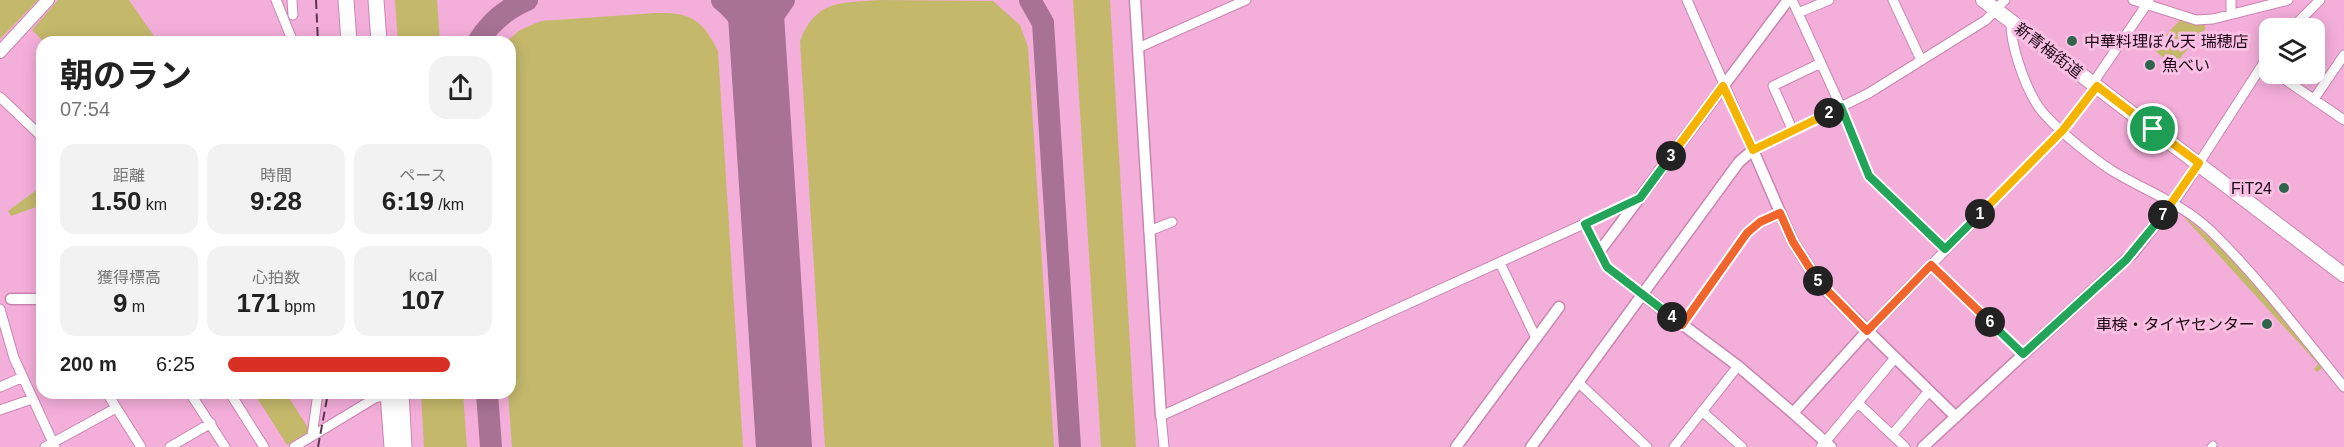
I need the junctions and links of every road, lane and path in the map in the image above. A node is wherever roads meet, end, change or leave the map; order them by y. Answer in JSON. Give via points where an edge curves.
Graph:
{"nodes":[{"id":1,"x":48,"y":0,"type":"edge"},
{"id":2,"x":276,"y":0,"type":"edge"},
{"id":3,"x":292,"y":0,"type":"edge"},
{"id":4,"x":346,"y":0,"type":"edge"},
{"id":5,"x":356,"y":0,"type":"edge"},
{"id":6,"x":367,"y":0,"type":"edge"},
{"id":7,"x":376,"y":0,"type":"edge"},
{"id":8,"x":1135,"y":0,"type":"edge"},
{"id":9,"x":1246,"y":0,"type":"edge"},
{"id":10,"x":1687,"y":0,"type":"edge"},
{"id":11,"x":1790,"y":0,"type":"edge"},
{"id":12,"x":1829,"y":0,"type":"edge"},
{"id":13,"x":1893,"y":0,"type":"edge"},
{"id":14,"x":1983,"y":0,"type":"edge"},
{"id":15,"x":2133,"y":0,"type":"edge"},
{"id":16,"x":2231,"y":0,"type":"edge"},
{"id":17,"x":2288,"y":0,"type":"edge"},
{"id":18,"x":2320,"y":0,"type":"edge"},
{"id":19,"x":2148,"y":3,"type":"edge"},
{"id":20,"x":2001,"y":5,"type":"edge"},
{"id":21,"x":1798,"y":13,"type":"junction"},
{"id":22,"x":2231,"y":14,"type":"junction"},
{"id":23,"x":293,"y":15,"type":"dead end"},
{"id":24,"x":2302,"y":18,"type":"edge"},
{"id":25,"x":2011,"y":21,"type":"junction"},
{"id":26,"x":290,"y":36,"type":"edge"},
{"id":27,"x":349,"y":36,"type":"edge"},
{"id":28,"x":358,"y":36,"type":"edge"},
{"id":29,"x":369,"y":36,"type":"edge"},
{"id":30,"x":379,"y":36,"type":"edge"},
{"id":31,"x":1138,"y":48,"type":"junction"},
{"id":32,"x":0,"y":52,"type":"edge"},
{"id":33,"x":2344,"y":55,"type":"edge"},
{"id":34,"x":1921,"y":60,"type":"junction"},
{"id":35,"x":1821,"y":63,"type":"junction"},
{"id":36,"x":2259,"y":75,"type":"edge"},
{"id":37,"x":2292,"y":84,"type":"edge"},
{"id":38,"x":2095,"y":85,"type":"junction"},
{"id":39,"x":1723,"y":86,"type":"junction"},
{"id":40,"x":0,"y":97,"type":"edge"},
{"id":41,"x":2314,"y":99,"type":"junction"},
{"id":42,"x":1841,"y":107,"type":"junction"},
{"id":43,"x":2344,"y":120,"type":"edge"},
{"id":44,"x":2063,"y":130,"type":"junction"},
{"id":45,"x":36,"y":131,"type":"edge"},
{"id":46,"x":1793,"y":131,"type":"junction"},
{"id":47,"x":1753,"y":150,"type":"junction"},
{"id":48,"x":2199,"y":163,"type":"junction"},
{"id":49,"x":1640,"y":198,"type":"junction"},
{"id":50,"x":2173,"y":202,"type":"junction"},
{"id":51,"x":1780,"y":213,"type":"junction"},
{"id":52,"x":1172,"y":222,"type":"dead end"},
{"id":53,"x":1585,"y":224,"type":"junction"},
{"id":54,"x":1149,"y":231,"type":"junction"},
{"id":55,"x":1945,"y":249,"type":"junction"},
{"id":56,"x":1599,"y":252,"type":"junction"},
{"id":57,"x":1500,"y":263,"type":"junction"},
{"id":58,"x":1931,"y":265,"type":"junction"},
{"id":59,"x":2344,"y":275,"type":"edge"},
{"id":60,"x":1643,"y":295,"type":"junction"},
{"id":61,"x":36,"y":299,"type":"edge"},
{"id":62,"x":5,"y":300,"type":"edge"},
{"id":63,"x":1559,"y":307,"type":"dead end"},
{"id":64,"x":0,"y":309,"type":"edge"},
{"id":65,"x":1682,"y":325,"type":"junction"},
{"id":66,"x":1867,"y":331,"type":"junction"},
{"id":67,"x":1536,"y":338,"type":"junction"},
{"id":68,"x":2023,"y":354,"type":"junction"},
{"id":69,"x":1895,"y":358,"type":"junction"},
{"id":70,"x":1738,"y":366,"type":"junction"},
{"id":71,"x":23,"y":377,"type":"junction"},
{"id":72,"x":1579,"y":383,"type":"junction"},
{"id":73,"x":0,"y":387,"type":"edge"},
{"id":74,"x":2344,"y":387,"type":"edge"},
{"id":75,"x":1929,"y":391,"type":"junction"},
{"id":76,"x":32,"y":399,"type":"junction"},
{"id":77,"x":111,"y":399,"type":"edge"},
{"id":78,"x":194,"y":399,"type":"edge"},
{"id":79,"x":234,"y":399,"type":"edge"},
{"id":80,"x":317,"y":399,"type":"edge"},
{"id":81,"x":373,"y":399,"type":"edge"},
{"id":82,"x":393,"y":399,"type":"edge"},
{"id":83,"x":394,"y":399,"type":"edge"},
{"id":84,"x":1858,"y":403,"type":"junction"},
{"id":85,"x":116,"y":408,"type":"junction"},
{"id":86,"x":0,"y":410,"type":"edge"},
{"id":87,"x":1702,"y":411,"type":"junction"},
{"id":88,"x":1793,"y":413,"type":"junction"},
{"id":89,"x":1161,"y":416,"type":"junction"},
{"id":90,"x":1956,"y":417,"type":"junction"},
{"id":91,"x":210,"y":423,"type":"junction"},
{"id":92,"x":1892,"y":435,"type":"junction"},
{"id":93,"x":312,"y":436,"type":"junction"},
{"id":94,"x":182,"y":444,"type":"edge"},
{"id":95,"x":1826,"y":445,"type":"edge"},
{"id":96,"x":51,"y":446,"type":"edge"},
{"id":97,"x":141,"y":447,"type":"edge"},
{"id":98,"x":170,"y":447,"type":"edge"},
{"id":99,"x":225,"y":447,"type":"edge"},
{"id":100,"x":264,"y":447,"type":"edge"},
{"id":101,"x":294,"y":447,"type":"edge"},
{"id":102,"x":392,"y":447,"type":"edge"},
{"id":103,"x":404,"y":447,"type":"edge"},
{"id":104,"x":1158,"y":447,"type":"edge"},
{"id":105,"x":1164,"y":447,"type":"edge"},
{"id":106,"x":1456,"y":447,"type":"edge"},
{"id":107,"x":1532,"y":447,"type":"edge"},
{"id":108,"x":1647,"y":447,"type":"edge"},
{"id":109,"x":1674,"y":447,"type":"edge"},
{"id":110,"x":1742,"y":447,"type":"edge"},
{"id":111,"x":1905,"y":447,"type":"edge"},
{"id":112,"x":1923,"y":447,"type":"edge"}],
"edges":[{"from":1,"to":32,"type":"main road"},
{"from":2,"to":26,"type":"street"},
{"from":3,"to":23,"type":"street"},
{"from":4,"to":27,"type":"highway"},
{"from":5,"to":28,"type":"highway"},
{"from":6,"to":29,"type":"highway"},
{"from":7,"to":30,"type":"highway"},
{"from":8,"to":31,"type":"street"},
{"from":9,"to":31,"type":"street"},
{"from":10,"to":39,"type":"street"},
{"from":11,"to":21,"type":"street"},
{"from":11,"to":39,"type":"street"},
{"from":12,"to":21,"type":"street"},
{"from":13,"to":34,"type":"street"},
{"from":14,"to":20,"type":"main road","name":"新青梅街道"},
{"from":15,"to":19,"type":"street"},
{"from":16,"to":22,"type":"street"},
{"from":17,"to":22,"type":"street"},
{"from":18,"to":24,"type":"street"},
{"from":19,"to":22,"type":"street","via":[[2196,20]]},
{"from":19,"to":38,"type":"street"},
{"from":20,"to":25,"type":"main road","name":"新青梅街道"},
{"from":20,"to":34,"type":"street","via":[[1971,31]]},
{"from":21,"to":35,"type":"street"},
{"from":25,"to":38,"type":"main road","name":"新青梅街道"},
{"from":25,"to":44,"type":"street","via":[[2010,37],[2032,95]]},
{"from":31,"to":54,"type":"street"},
{"from":33,"to":41,"type":"street"},
{"from":34,"to":42,"type":"street"},
{"from":35,"to":42,"type":"street"},
{"from":35,"to":46,"type":"street","via":[[1773,86]]},
{"from":36,"to":48,"type":"street"},
{"from":37,"to":41,"type":"street"},
{"from":38,"to":44,"type":"street"},
{"from":38,"to":48,"type":"main road","name":"新青梅街道"},
{"from":39,"to":47,"type":"street"},
{"from":39,"to":49,"type":"street"},
{"from":40,"to":45,"type":"street"},
{"from":41,"to":43,"type":"street"},
{"from":42,"to":46,"type":"street"},
{"from":42,"to":55,"type":"street","via":[[1869,176]]},
{"from":44,"to":50,"type":"street","via":[[2110,169]]},
{"from":44,"to":55,"type":"street"},
{"from":46,"to":47,"type":"street"},
{"from":47,"to":51,"type":"street"},
{"from":47,"to":60,"type":"street","via":[[1739,162]]},
{"from":48,"to":50,"type":"street"},
{"from":48,"to":59,"type":"main road","name":"新青梅街道"},
{"from":49,"to":53,"type":"street"},
{"from":49,"to":56,"type":"street"},
{"from":50,"to":68,"type":"street","via":[[2133,253]]},
{"from":50,"to":74,"type":"street","via":[[2210,229]]},
{"from":51,"to":65,"type":"street","via":[[1747,233]]},
{"from":51,"to":66,"type":"street","via":[[1820,284]]},
{"from":52,"to":54,"type":"street"},
{"from":53,"to":56,"type":"street"},
{"from":53,"to":57,"type":"street"},
{"from":54,"to":89,"type":"street"},
{"from":55,"to":58,"type":"street"},
{"from":56,"to":60,"type":"street","via":[[1607,267]]},
{"from":57,"to":67,"type":"street"},
{"from":57,"to":89,"type":"street"},
{"from":58,"to":66,"type":"street"},
{"from":58,"to":68,"type":"street"},
{"from":60,"to":65,"type":"street"},
{"from":60,"to":72,"type":"street"},
{"from":61,"to":62,"type":"street"},
{"from":63,"to":67,"type":"street"},
{"from":64,"to":71,"type":"street"},
{"from":65,"to":70,"type":"street"},
{"from":66,"to":69,"type":"street"},
{"from":66,"to":88,"type":"street"},
{"from":67,"to":106,"type":"street"},
{"from":68,"to":90,"type":"street"},
{"from":69,"to":75,"type":"street"},
{"from":69,"to":84,"type":"street"},
{"from":70,"to":87,"type":"street"},
{"from":70,"to":88,"type":"street"},
{"from":71,"to":73,"type":"street"},
{"from":71,"to":76,"type":"street"},
{"from":72,"to":107,"type":"street"},
{"from":72,"to":108,"type":"street"},
{"from":75,"to":90,"type":"street"},
{"from":75,"to":92,"type":"street"},
{"from":76,"to":86,"type":"street"},
{"from":76,"to":96,"type":"street"},
{"from":77,"to":85,"type":"street"},
{"from":78,"to":91,"type":"street"},
{"from":79,"to":100,"type":"street"},
{"from":80,"to":93,"type":"street"},
{"from":81,"to":93,"type":"street"},
{"from":82,"to":102,"type":"highway"},
{"from":83,"to":103,"type":"highway"},
{"from":84,"to":92,"type":"street"},
{"from":84,"to":95,"type":"street"},
{"from":85,"to":96,"type":"street"},
{"from":85,"to":97,"type":"street"},
{"from":87,"to":109,"type":"street"},
{"from":87,"to":110,"type":"street"},
{"from":88,"to":95,"type":"street"},
{"from":89,"to":104,"type":"street"},
{"from":89,"to":105,"type":"street"},
{"from":90,"to":112,"type":"street"},
{"from":91,"to":94,"type":"street"},
{"from":91,"to":99,"type":"street"},
{"from":92,"to":111,"type":"street"},
{"from":93,"to":101,"type":"street"},
{"from":94,"to":98,"type":"street"}]}
